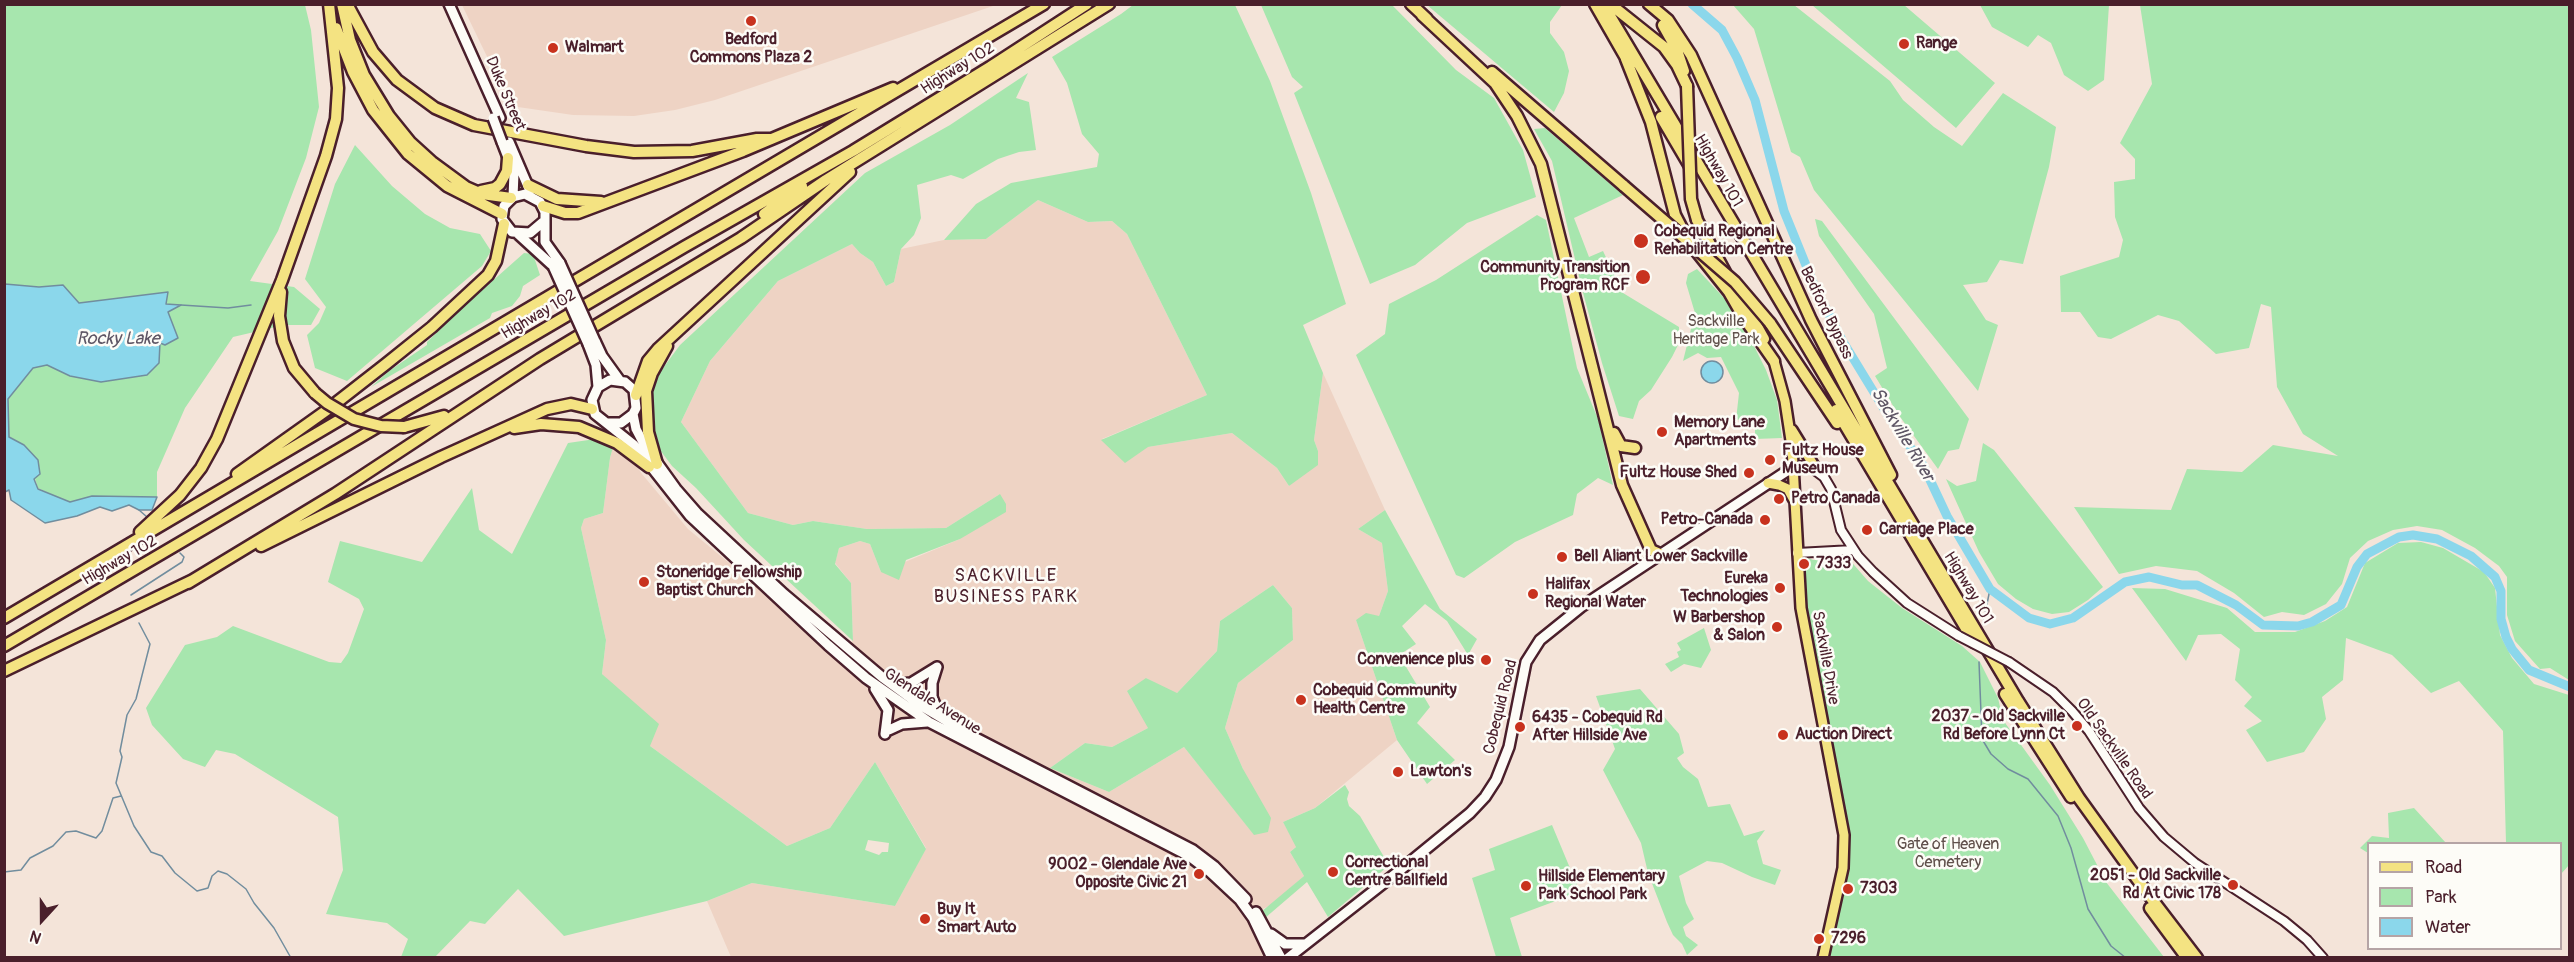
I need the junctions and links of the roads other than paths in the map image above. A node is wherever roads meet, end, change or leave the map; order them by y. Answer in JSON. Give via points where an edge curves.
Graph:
{"nodes":[{"id":1,"x":329,"y":4,"type":"edge"},
{"id":2,"x":344,"y":4,"type":"edge"},
{"id":3,"x":447,"y":4,"type":"edge"},
{"id":4,"x":1044,"y":4,"type":"edge"},
{"id":5,"x":1087,"y":4,"type":"edge"},
{"id":6,"x":1097,"y":4,"type":"edge"},
{"id":7,"x":1109,"y":4,"type":"edge"},
{"id":8,"x":1412,"y":4,"type":"edge"},
{"id":9,"x":1595,"y":4,"type":"edge"},
{"id":10,"x":1603,"y":4,"type":"edge"},
{"id":11,"x":1610,"y":4,"type":"edge"},
{"id":12,"x":1641,"y":4,"type":"edge"},
{"id":13,"x":1649,"y":4,"type":"edge"},
{"id":14,"x":1422,"y":15,"type":"junction"},
{"id":15,"x":331,"y":17,"type":"junction"},
{"id":16,"x":1052,"y":40,"type":"junction"},
{"id":17,"x":1626,"y":59,"type":"junction"},
{"id":18,"x":936,"y":69,"type":"junction"},
{"id":19,"x":1687,"y":86,"type":"junction"},
{"id":20,"x":770,"y":139,"type":"junction"},
{"id":21,"x":506,"y":142,"type":"junction"},
{"id":22,"x":853,"y":151,"type":"junction"},
{"id":23,"x":875,"y":151,"type":"junction"},
{"id":24,"x":508,"y":158,"type":"junction"},
{"id":25,"x":528,"y":185,"type":"junction"},
{"id":26,"x":475,"y":192,"type":"junction"},
{"id":27,"x":533,"y":196,"type":"junction"},
{"id":28,"x":512,"y":197,"type":"junction"},
{"id":29,"x":604,"y":202,"type":"junction"},
{"id":30,"x":543,"y":206,"type":"junction"},
{"id":31,"x":503,"y":219,"type":"junction"},
{"id":32,"x":543,"y":222,"type":"junction"},
{"id":33,"x":518,"y":234,"type":"junction"},
{"id":34,"x":557,"y":265,"type":"junction"},
{"id":35,"x":691,"y":267,"type":"junction"},
{"id":36,"x":282,"y":280,"type":"junction"},
{"id":37,"x":669,"y":340,"type":"junction"},
{"id":38,"x":591,"y":343,"type":"junction"},
{"id":39,"x":1774,"y":361,"type":"junction"},
{"id":40,"x":620,"y":381,"type":"junction"},
{"id":41,"x":598,"y":387,"type":"junction"},
{"id":42,"x":484,"y":395,"type":"junction"},
{"id":43,"x":636,"y":395,"type":"junction"},
{"id":44,"x":592,"y":409,"type":"junction"},
{"id":45,"x":633,"y":414,"type":"junction"},
{"id":46,"x":1605,"y":414,"type":"junction"},
{"id":47,"x":607,"y":423,"type":"junction"},
{"id":48,"x":1789,"y":425,"type":"junction"},
{"id":49,"x":505,"y":428,"type":"junction"},
{"id":50,"x":1856,"y":446,"type":"junction"},
{"id":51,"x":1635,"y":448,"type":"dead end"},
{"id":52,"x":653,"y":466,"type":"junction"},
{"id":53,"x":1793,"y":467,"type":"junction"},
{"id":54,"x":1816,"y":469,"type":"junction"},
{"id":55,"x":1768,"y":483,"type":"junction"},
{"id":56,"x":1796,"y":502,"type":"junction"},
{"id":57,"x":181,"y":514,"type":"junction"},
{"id":58,"x":1853,"y":550,"type":"junction"},
{"id":59,"x":117,"y":551,"type":"junction"},
{"id":60,"x":1797,"y":553,"type":"junction"},
{"id":61,"x":1660,"y":554,"type":"junction"},
{"id":62,"x":1942,"y":574,"type":"junction"},
{"id":63,"x":188,"y":583,"type":"junction"},
{"id":64,"x":4,"y":618,"type":"edge"},
{"id":65,"x":4,"y":646,"type":"edge"},
{"id":66,"x":4,"y":671,"type":"edge"},
{"id":67,"x":882,"y":677,"type":"junction"},
{"id":68,"x":866,"y":678,"type":"junction"},
{"id":69,"x":929,"y":722,"type":"junction"},
{"id":70,"x":952,"y":724,"type":"junction"},
{"id":71,"x":1266,"y":934,"type":"junction"},
{"id":72,"x":1306,"y":944,"type":"junction"},
{"id":73,"x":1264,"y":957,"type":"edge"},
{"id":74,"x":1272,"y":957,"type":"edge"},
{"id":75,"x":1281,"y":957,"type":"edge"},
{"id":76,"x":1288,"y":957,"type":"edge"},
{"id":77,"x":1823,"y":957,"type":"edge"},
{"id":78,"x":2187,"y":957,"type":"edge"},
{"id":79,"x":2197,"y":957,"type":"edge"},
{"id":80,"x":2323,"y":957,"type":"edge"}],
"edges":[{"from":1,"to":15,"type":"highway"},
{"from":2,"to":20,"type":"highway","via":[[397,80],[435,108],[474,125],[634,152],[692,151]]},
{"from":2,"to":26,"type":"highway","via":[[356,57],[389,116],[432,162]]},
{"from":3,"to":21,"type":"main road","name":"Duke Street"},
{"from":4,"to":18,"type":"highway","name":"Highway 102"},
{"from":5,"to":22,"type":"highway","name":"Highway 102"},
{"from":6,"to":16,"type":"highway"},
{"from":7,"to":16,"type":"highway"},
{"from":8,"to":14,"type":"highway"},
{"from":9,"to":17,"type":"highway","name":"Highway 101"},
{"from":10,"to":62,"type":"highway","name":"Highway 101"},
{"from":11,"to":19,"type":"highway","via":[[1664,47]]},
{"from":12,"to":19,"type":"highway","via":[[1668,30],[1683,64]]},
{"from":13,"to":62,"type":"highway","name":"Bedford Bypass","via":[[1668,20],[1691,55],[1811,320]]},
{"from":14,"to":46,"type":"highway","via":[[1495,83],[1518,116],[1541,164]]},
{"from":14,"to":50,"type":"highway","bridge":true,"via":[[1735,282],[1770,323]]},
{"from":15,"to":31,"type":"highway","via":[[362,89],[390,134],[447,186]]},
{"from":15,"to":36,"type":"highway","via":[[338,88],[336,119]]},
{"from":16,"to":23,"type":"highway"},
{"from":17,"to":39,"type":"highway","via":[[1651,122],[1675,215],[1689,242],[1729,292]]},
{"from":17,"to":50,"type":"highway","name":"Highway 101"},
{"from":18,"to":20,"type":"highway"},
{"from":18,"to":57,"type":"highway","name":"Highway 102"},
{"from":19,"to":39,"type":"highway","bridge":true,"via":[[1691,199],[1697,220],[1757,323]]},
{"from":20,"to":29,"type":"highway"},
{"from":21,"to":24,"type":"main road","name":"Duke Street"},
{"from":21,"to":25,"type":"main road","name":"Duke Street"},
{"from":22,"to":35,"type":"highway"},
{"from":22,"to":65,"type":"highway","name":"Highway 102"},
{"from":23,"to":35,"type":"highway"},
{"from":23,"to":37,"type":"highway","via":[[828,190]]},
{"from":24,"to":26,"type":"highway","via":[[500,184]]},
{"from":24,"to":28,"type":"main road","name":"Duke Street","via":[[515,179]]},
{"from":25,"to":27,"type":"main road","name":"Duke Street"},
{"from":25,"to":29,"type":"highway","via":[[557,199]]},
{"from":26,"to":28,"type":"highway"},
{"from":27,"to":28,"type":"main road"},
{"from":27,"to":30,"type":"main road"},
{"from":28,"to":31,"type":"main road","via":[[504,206]]},
{"from":29,"to":30,"type":"highway","via":[[572,214]]},
{"from":30,"to":32,"type":"main road"},
{"from":31,"to":33,"type":"main road"},
{"from":31,"to":57,"type":"highway","via":[[496,261],[488,276],[432,327],[327,410]]},
{"from":32,"to":33,"type":"main road","via":[[535,231]]},
{"from":32,"to":34,"type":"main road","via":[[545,242]]},
{"from":33,"to":34,"type":"main road"},
{"from":34,"to":38,"type":"main road","bridge":true},
{"from":35,"to":42,"type":"highway"},
{"from":36,"to":42,"type":"highway","bridge":true,"via":[[279,316],[283,342],[294,368],[327,403],[354,418],[381,426],[404,427],[438,419]]},
{"from":36,"to":59,"type":"highway","via":[[235,399],[201,468],[163,513]]},
{"from":37,"to":43,"type":"highway","via":[[648,361]]},
{"from":37,"to":52,"type":"highway","via":[[646,391]]},
{"from":38,"to":40,"type":"main road"},
{"from":38,"to":41,"type":"main road"},
{"from":39,"to":48,"type":"main road","name":"Sackville Drive"},
{"from":40,"to":41,"type":"main road","via":[[610,380]]},
{"from":40,"to":43,"type":"main road"},
{"from":41,"to":44,"type":"main road"},
{"from":42,"to":63,"type":"highway","via":[[335,494]]},
{"from":43,"to":45,"type":"main road","name":"Glendale Avenue"},
{"from":44,"to":47,"type":"main road","name":"Glendale Avenue"},
{"from":44,"to":49,"type":"highway","via":[[561,404]]},
{"from":45,"to":47,"type":"main road","via":[[621,423]]},
{"from":45,"to":52,"type":"main road","name":"Glendale Avenue"},
{"from":46,"to":51,"type":"highway","via":[[1621,446]]},
{"from":46,"to":61,"type":"highway","via":[[1622,485],[1651,550]]},
{"from":47,"to":52,"type":"main road","name":"Glendale Avenue"},
{"from":48,"to":53,"type":"main road","name":"Sackville Drive"},
{"from":48,"to":54,"type":"main road"},
{"from":49,"to":52,"type":"highway","via":[[541,424],[579,427],[617,443]]},
{"from":49,"to":63,"type":"highway"},
{"from":50,"to":78,"type":"highway","name":"Highway 101","via":[[2044,758]]},
{"from":52,"to":67,"type":"main road","name":"Glendale Avenue","via":[[784,594]]},
{"from":52,"to":68,"type":"main road","name":"Glendale Avenue","via":[[690,516]]},
{"from":53,"to":54,"type":"street","via":[[1808,465]]},
{"from":53,"to":55,"type":"main road","name":"Cobequid Road"},
{"from":53,"to":56,"type":"main road","name":"Sackville Drive"},
{"from":54,"to":58,"type":"street","name":"Old Sackville Road","via":[[1827,481],[1841,530]]},
{"from":55,"to":56,"type":"main road","via":[[1788,489]]},
{"from":55,"to":61,"type":"main road","name":"Cobequid Road"},
{"from":56,"to":60,"type":"main road","name":"Sackville Drive"},
{"from":57,"to":59,"type":"highway","name":"Highway 102"},
{"from":58,"to":60,"type":"street"},
{"from":58,"to":80,"type":"street","name":"Old Sackville Road","bridge":true,"via":[[1899,597],[2053,692],[2089,731],[2139,808],[2164,837],[2195,863],[2284,921]]},
{"from":59,"to":64,"type":"highway","name":"Highway 102"},
{"from":60,"to":77,"type":"main road","name":"Sackville Drive","via":[[1801,608],[1844,835],[1844,868]]},
{"from":61,"to":72,"type":"main road","name":"Cobequid Road","via":[[1540,640],[1526,662],[1509,747],[1485,797],[1457,824]]},
{"from":62,"to":79,"type":"highway","name":"Highway 101","via":[[2079,798]]},
{"from":63,"to":66,"type":"highway"},
{"from":67,"to":70,"type":"main road","name":"Glendale Avenue"},
{"from":67,"to":70,"type":"main road","via":[[900,684],[911,683],[937,667],[932,696],[936,707]]},
{"from":68,"to":69,"type":"main road","name":"Glendale Avenue"},
{"from":68,"to":69,"type":"main road","via":[[888,710],[887,732],[902,724]]},
{"from":69,"to":71,"type":"main road","name":"Glendale Avenue","via":[[1189,856],[1240,900]]},
{"from":70,"to":71,"type":"main road","name":"Glendale Avenue","via":[[1193,850],[1233,884],[1252,906]]},
{"from":71,"to":72,"type":"main road","via":[[1285,944]]},
{"from":71,"to":73,"type":"main road"},
{"from":71,"to":74,"type":"main road","name":"Glendale Avenue"},
{"from":71,"to":75,"type":"main road","name":"Glendale Avenue"},
{"from":72,"to":76,"type":"main road","name":"Cobequid Road"}]}
